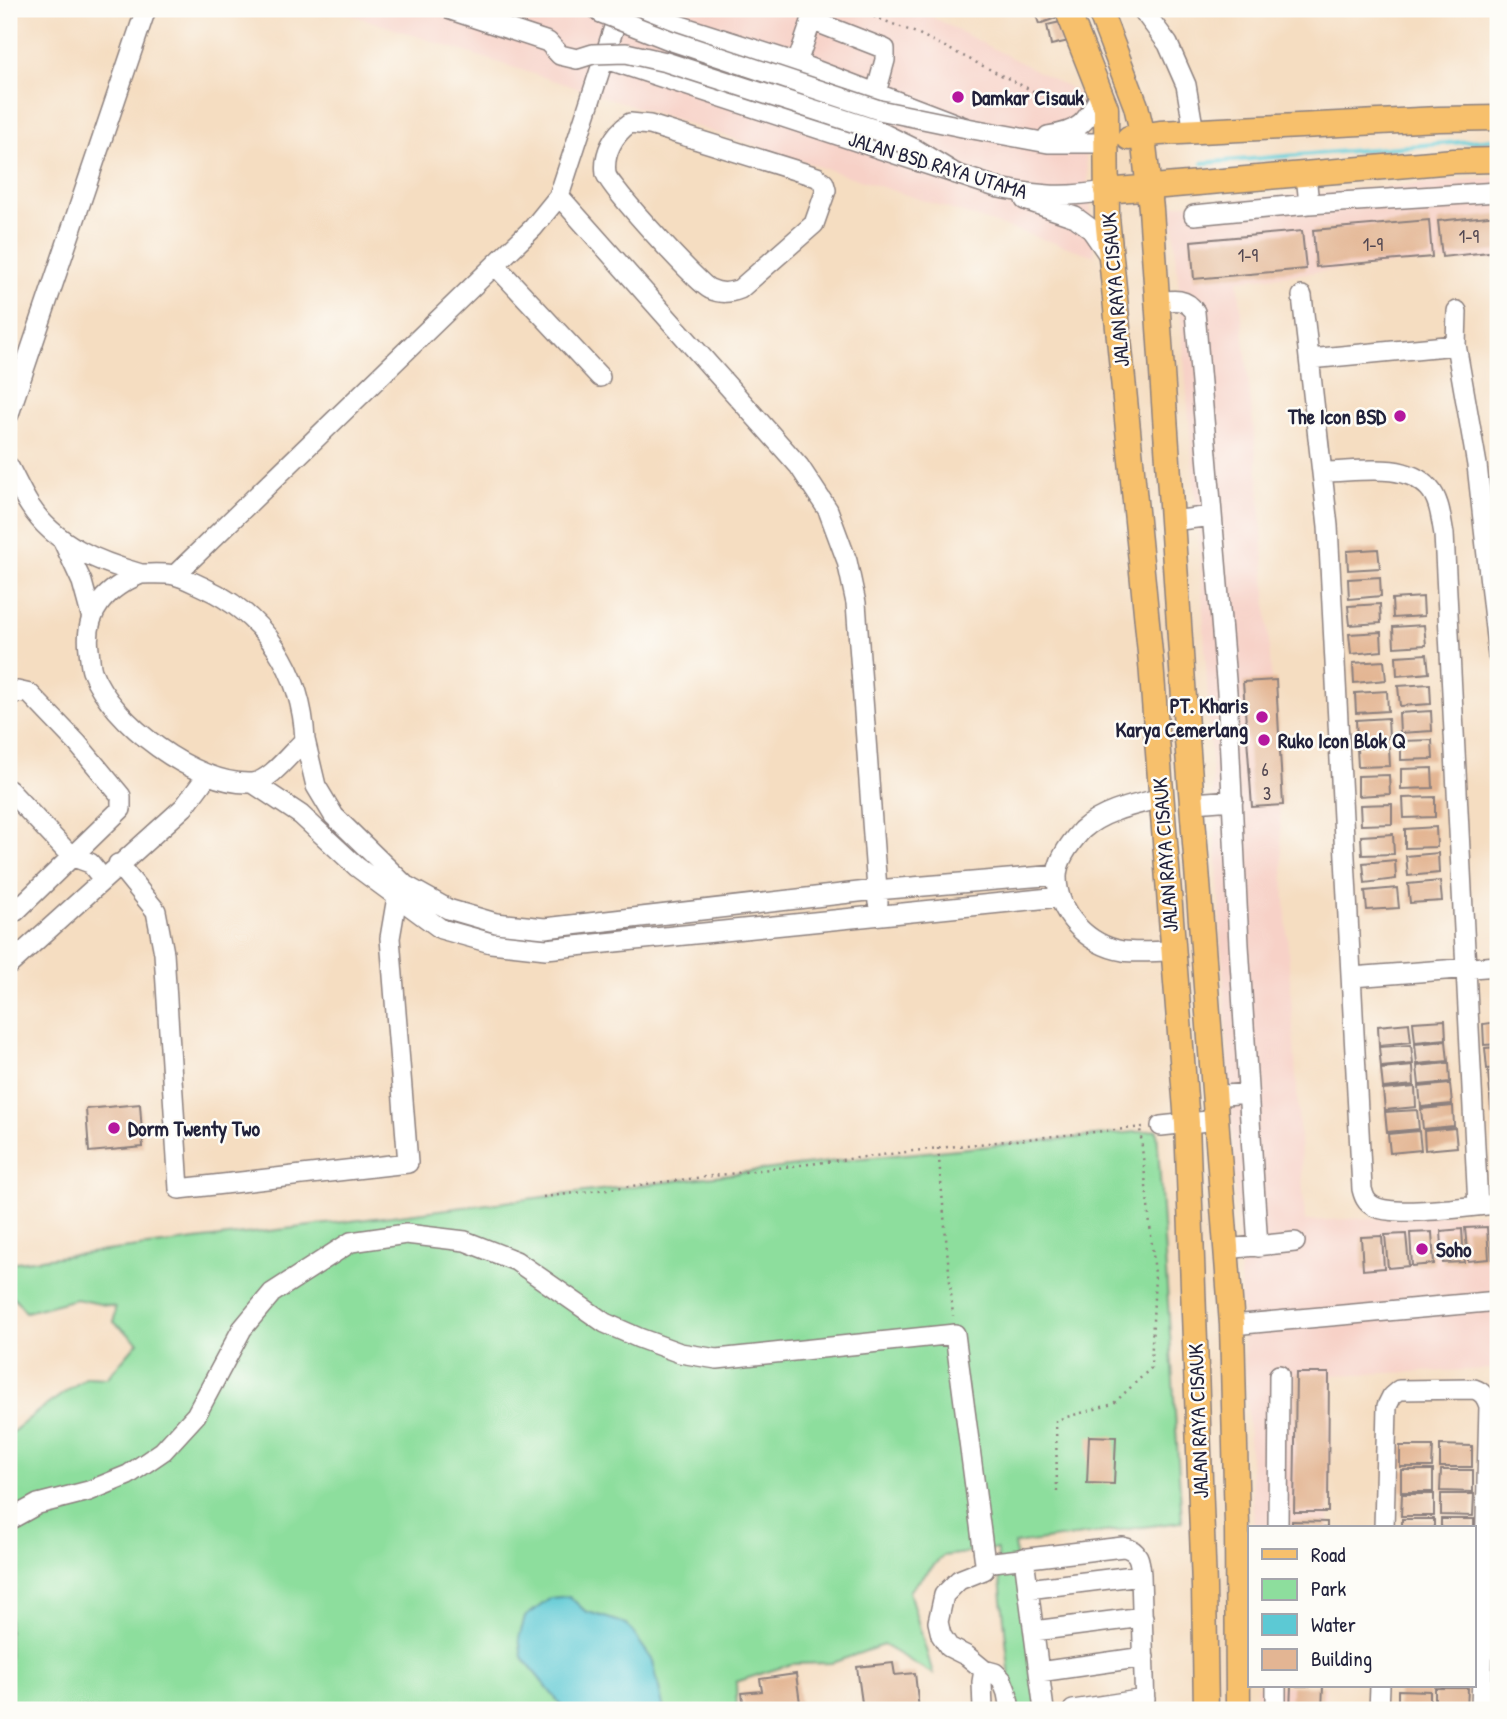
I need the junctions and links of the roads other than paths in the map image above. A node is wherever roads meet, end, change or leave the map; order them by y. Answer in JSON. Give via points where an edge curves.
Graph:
{"nodes":[{"id":1,"x":146,"y":9,"type":"edge"},
{"id":2,"x":438,"y":9,"type":"edge"},
{"id":3,"x":448,"y":9,"type":"edge"},
{"id":4,"x":628,"y":9,"type":"edge"},
{"id":5,"x":1067,"y":9,"type":"edge"},
{"id":6,"x":1099,"y":9,"type":"edge"},
{"id":7,"x":1142,"y":9,"type":"edge"},
{"id":8,"x":606,"y":10,"type":"edge"},
{"id":9,"x":809,"y":12,"type":"edge"},
{"id":10,"x":598,"y":56,"type":"junction"},
{"id":11,"x":797,"y":63,"type":"junction"},
{"id":12,"x":1126,"y":78,"type":"junction"},
{"id":13,"x":876,"y":93,"type":"junction"},
{"id":14,"x":1098,"y":100,"type":"junction"},
{"id":15,"x":1498,"y":118,"type":"edge"},
{"id":16,"x":1193,"y":126,"type":"junction"},
{"id":17,"x":967,"y":128,"type":"junction"},
{"id":18,"x":1217,"y":131,"type":"junction"},
{"id":19,"x":578,"y":134,"type":"junction"},
{"id":20,"x":1143,"y":136,"type":"junction"},
{"id":21,"x":1026,"y":139,"type":"junction"},
{"id":22,"x":1108,"y":142,"type":"junction"},
{"id":23,"x":609,"y":148,"type":"junction"},
{"id":24,"x":1498,"y":160,"type":"edge"},
{"id":25,"x":1306,"y":175,"type":"junction"},
{"id":26,"x":1148,"y":186,"type":"junction"},
{"id":27,"x":999,"y":188,"type":"junction"},
{"id":28,"x":1106,"y":191,"type":"junction"},
{"id":29,"x":1498,"y":192,"type":"edge"},
{"id":30,"x":559,"y":196,"type":"junction"},
{"id":31,"x":1309,"y":204,"type":"junction"},
{"id":32,"x":1194,"y":215,"type":"dead end"},
{"id":33,"x":1111,"y":258,"type":"junction"},
{"id":34,"x":495,"y":265,"type":"junction"},
{"id":35,"x":1303,"y":296,"type":"dead end"},
{"id":36,"x":1157,"y":302,"type":"junction"},
{"id":37,"x":1457,"y":312,"type":"dead end"},
{"id":38,"x":1457,"y":345,"type":"junction"},
{"id":39,"x":1310,"y":359,"type":"junction"},
{"id":40,"x":600,"y":377,"type":"dead end"},
{"id":41,"x":9,"y":414,"type":"edge"},
{"id":42,"x":9,"y":467,"type":"edge"},
{"id":43,"x":1324,"y":472,"type":"junction"},
{"id":44,"x":1212,"y":516,"type":"junction"},
{"id":45,"x":1172,"y":521,"type":"junction"},
{"id":46,"x":63,"y":541,"type":"junction"},
{"id":47,"x":141,"y":574,"type":"junction"},
{"id":48,"x":175,"y":575,"type":"junction"},
{"id":49,"x":91,"y":615,"type":"junction"},
{"id":50,"x":1498,"y":656,"type":"edge"},
{"id":51,"x":9,"y":697,"type":"edge"},
{"id":52,"x":305,"y":740,"type":"junction"},
{"id":53,"x":207,"y":776,"type":"junction"},
{"id":54,"x":253,"y":783,"type":"junction"},
{"id":55,"x":9,"y":790,"type":"edge"},
{"id":56,"x":1162,"y":799,"type":"junction"},
{"id":57,"x":1233,"y":800,"type":"junction"},
{"id":58,"x":1194,"y":803,"type":"junction"},
{"id":59,"x":71,"y":856,"type":"junction"},
{"id":60,"x":118,"y":864,"type":"junction"},
{"id":61,"x":1057,"y":875,"type":"junction"},
{"id":62,"x":97,"y":884,"type":"junction"},
{"id":63,"x":876,"y":890,"type":"junction"},
{"id":64,"x":397,"y":897,"type":"junction"},
{"id":65,"x":1060,"y":897,"type":"junction"},
{"id":66,"x":9,"y":913,"type":"edge"},
{"id":67,"x":879,"y":914,"type":"junction"},
{"id":68,"x":1172,"y":951,"type":"junction"},
{"id":69,"x":9,"y":965,"type":"edge"},
{"id":70,"x":1498,"y":966,"type":"edge"},
{"id":71,"x":1465,"y":968,"type":"junction"},
{"id":72,"x":1352,"y":977,"type":"junction"},
{"id":73,"x":1248,"y":1093,"type":"junction"},
{"id":74,"x":1215,"y":1108,"type":"junction"},
{"id":75,"x":1186,"y":1123,"type":"junction"},
{"id":76,"x":1161,"y":1126,"type":"road end"},
{"id":77,"x":1498,"y":1204,"type":"edge"},
{"id":78,"x":1478,"y":1206,"type":"junction"},
{"id":79,"x":1295,"y":1242,"type":"dead end"},
{"id":80,"x":1258,"y":1247,"type":"junction"},
{"id":81,"x":1226,"y":1250,"type":"junction"},
{"id":82,"x":1498,"y":1301,"type":"edge"},
{"id":83,"x":1231,"y":1325,"type":"junction"},
{"id":84,"x":1279,"y":1375,"type":"dead end"},
{"id":85,"x":9,"y":1520,"type":"edge"},
{"id":86,"x":1278,"y":1526,"type":"edge"},
{"id":87,"x":1384,"y":1526,"type":"edge"},
{"id":88,"x":1024,"y":1558,"type":"junction"},
{"id":89,"x":985,"y":1563,"type":"junction"},
{"id":90,"x":1141,"y":1575,"type":"junction"},
{"id":91,"x":1028,"y":1589,"type":"junction"},
{"id":92,"x":1491,"y":1592,"type":"edge"},
{"id":93,"x":1143,"y":1617,"type":"junction"},
{"id":94,"x":1034,"y":1631,"type":"junction"},
{"id":95,"x":1144,"y":1657,"type":"junction"},
{"id":96,"x":984,"y":1670,"type":"junction"},
{"id":97,"x":1039,"y":1672,"type":"junction"},
{"id":98,"x":1276,"y":1688,"type":"edge"},
{"id":99,"x":1380,"y":1688,"type":"edge"},
{"id":100,"x":1145,"y":1705,"type":"edge"},
{"id":101,"x":983,"y":1710,"type":"edge"},
{"id":102,"x":1010,"y":1710,"type":"edge"},
{"id":103,"x":1044,"y":1710,"type":"edge"},
{"id":104,"x":1073,"y":1710,"type":"edge"},
{"id":105,"x":1206,"y":1710,"type":"edge"},
{"id":106,"x":1238,"y":1710,"type":"edge"},
{"id":107,"x":1276,"y":1710,"type":"edge"},
{"id":108,"x":1379,"y":1710,"type":"edge"},
{"id":109,"x":1482,"y":1710,"type":"edge"}],
"edges":[{"from":1,"to":41,"type":"street"},
{"from":2,"to":10,"type":"street"},
{"from":3,"to":10,"type":"street","name":"JALAN BSD RAYA UTAMA","bridge":true,"via":[[548,42],[560,55],[577,59]]},
{"from":4,"to":11,"type":"street"},
{"from":5,"to":14,"type":"main road","name":"JALAN RAYA CISAUK"},
{"from":6,"to":12,"type":"main road","name":"JALAN RAYA CISAUK"},
{"from":7,"to":16,"type":"street","via":[[1168,44],[1186,85]]},
{"from":8,"to":10,"type":"street"},
{"from":8,"to":17,"type":"street","bridge":true,"via":[[672,41],[879,110]]},
{"from":9,"to":11,"type":"street"},
{"from":9,"to":13,"type":"street","via":[[885,49]]},
{"from":10,"to":19,"type":"street"},
{"from":10,"to":27,"type":"street","name":"JALAN BSD RAYA UTAMA","bridge":true,"via":[[626,53],[666,62],[874,129],[956,174]]},
{"from":11,"to":13,"type":"street"},
{"from":12,"to":16,"type":"main road","via":[[1159,116]]},
{"from":12,"to":20,"type":"main road","name":"JALAN RAYA CISAUK"},
{"from":13,"to":17,"type":"street"},
{"from":14,"to":21,"type":"street","via":[[1089,118],[1069,133]]},
{"from":14,"to":22,"type":"main road","name":"JALAN RAYA CISAUK","via":[[1106,108]]},
{"from":15,"to":18,"type":"main road"},
{"from":16,"to":18,"type":"main road"},
{"from":17,"to":21,"type":"street"},
{"from":18,"to":20,"type":"main road"},
{"from":19,"to":23,"type":"street"},
{"from":19,"to":30,"type":"street"},
{"from":20,"to":22,"type":"main road"},
{"from":20,"to":26,"type":"main road","name":"JALAN RAYA CISAUK"},
{"from":21,"to":22,"type":"street","via":[[1060,144]]},
{"from":22,"to":28,"type":"main road","name":"JALAN RAYA CISAUK"},
{"from":23,"to":23,"type":"street","via":[[607,177],[625,200],[707,288],[727,294],[740,289],[814,224],[826,190],[817,177],[650,125],[630,123],[618,131]]},
{"from":24,"to":25,"type":"main road","name":"JALAN BSD RAYA UTAMA"},
{"from":25,"to":26,"type":"main road","name":"JALAN BSD RAYA UTAMA"},
{"from":25,"to":31,"type":"street"},
{"from":26,"to":28,"type":"main road","name":"JALAN BSD RAYA UTAMA"},
{"from":26,"to":36,"type":"main road","name":"JALAN RAYA CISAUK"},
{"from":27,"to":28,"type":"street","name":"JALAN BSD RAYA UTAMA","via":[[1071,197]]},
{"from":27,"to":33,"type":"street","via":[[1075,218],[1090,228]]},
{"from":28,"to":33,"type":"main road","name":"JALAN RAYA CISAUK"},
{"from":29,"to":31,"type":"street"},
{"from":30,"to":34,"type":"street"},
{"from":30,"to":63,"type":"street","via":[[799,466],[828,510],[848,561],[856,603]]},
{"from":31,"to":32,"type":"street"},
{"from":33,"to":56,"type":"main road","name":"JALAN RAYA CISAUK"},
{"from":34,"to":40,"type":"street"},
{"from":34,"to":48,"type":"street"},
{"from":35,"to":39,"type":"street"},
{"from":36,"to":44,"type":"street","via":[[1180,300],[1195,312]]},
{"from":36,"to":45,"type":"main road","name":"JALAN RAYA CISAUK"},
{"from":37,"to":38,"type":"street"},
{"from":38,"to":39,"type":"street"},
{"from":38,"to":50,"type":"street"},
{"from":39,"to":43,"type":"street"},
{"from":42,"to":46,"type":"street","via":[[31,508]]},
{"from":43,"to":71,"type":"street","via":[[1408,474],[1429,488],[1440,510]]},
{"from":43,"to":72,"type":"street"},
{"from":44,"to":45,"type":"street"},
{"from":44,"to":57,"type":"street"},
{"from":45,"to":58,"type":"main road","name":"JALAN RAYA CISAUK"},
{"from":46,"to":47,"type":"street","via":[[102,562]]},
{"from":46,"to":49,"type":"street"},
{"from":47,"to":48,"type":"street"},
{"from":47,"to":49,"type":"street","via":[[119,583]]},
{"from":48,"to":52,"type":"street","via":[[248,614],[275,645],[291,673]]},
{"from":49,"to":53,"type":"street","via":[[87,635],[92,670],[107,698],[156,746]]},
{"from":51,"to":59,"type":"street","via":[[17,691],[30,694],[121,796],[121,809]]},
{"from":52,"to":54,"type":"street","via":[[274,772]]},
{"from":52,"to":63,"type":"street","via":[[316,786],[334,817],[366,850],[405,885],[426,897],[448,909],[496,923],[545,928]]},
{"from":53,"to":54,"type":"street"},
{"from":53,"to":60,"type":"street","via":[[184,807]]},
{"from":54,"to":64,"type":"street","via":[[301,815]]},
{"from":55,"to":59,"type":"street"},
{"from":56,"to":61,"type":"street","via":[[1103,816],[1083,830],[1064,853]]},
{"from":56,"to":68,"type":"main road","name":"JALAN RAYA CISAUK"},
{"from":57,"to":58,"type":"street"},
{"from":57,"to":73,"type":"street"},
{"from":58,"to":74,"type":"main road","name":"JALAN RAYA CISAUK"},
{"from":59,"to":62,"type":"street","via":[[90,863]]},
{"from":59,"to":66,"type":"street"},
{"from":60,"to":62,"type":"street"},
{"from":60,"to":64,"type":"street","via":[[152,904],[160,921],[179,1189],[408,1163],[390,938]]},
{"from":61,"to":63,"type":"street"},
{"from":61,"to":65,"type":"street"},
{"from":62,"to":69,"type":"street"},
{"from":63,"to":67,"type":"street"},
{"from":64,"to":67,"type":"street","via":[[441,929],[491,943],[546,949]]},
{"from":65,"to":67,"type":"street"},
{"from":65,"to":68,"type":"street","via":[[1073,924],[1094,941],[1123,951]]},
{"from":68,"to":75,"type":"main road","name":"JALAN RAYA CISAUK"},
{"from":70,"to":71,"type":"street"},
{"from":71,"to":72,"type":"street"},
{"from":71,"to":78,"type":"street"},
{"from":72,"to":78,"type":"street","via":[[1364,1199],[1391,1212]]},
{"from":73,"to":74,"type":"street"},
{"from":73,"to":80,"type":"street"},
{"from":74,"to":75,"type":"street"},
{"from":74,"to":81,"type":"main road","name":"JALAN RAYA CISAUK"},
{"from":75,"to":76,"type":"street"},
{"from":75,"to":105,"type":"main road","name":"JALAN RAYA CISAUK"},
{"from":77,"to":78,"type":"street"},
{"from":79,"to":80,"type":"street"},
{"from":80,"to":81,"type":"street"},
{"from":81,"to":83,"type":"main road","name":"JALAN RAYA CISAUK"},
{"from":82,"to":83,"type":"street"},
{"from":83,"to":106,"type":"main road","name":"JALAN RAYA CISAUK"},
{"from":84,"to":86,"type":"street"},
{"from":85,"to":89,"type":"street","via":[[38,1504],[128,1475],[163,1451],[195,1415],[242,1329],[272,1293],[351,1242],[406,1234],[465,1241],[516,1261],[605,1323],[680,1353],[717,1359],[955,1334]]},
{"from":87,"to":92,"type":"street","via":[[1387,1406],[1392,1395],[1399,1390],[1480,1391],[1489,1406]]},
{"from":88,"to":89,"type":"street"},
{"from":88,"to":90,"type":"street","via":[[1131,1548],[1138,1554]]},
{"from":88,"to":91,"type":"street"},
{"from":89,"to":96,"type":"street","via":[[984,1570],[959,1580],[944,1595],[939,1622],[949,1647]]},
{"from":90,"to":91,"type":"street"},
{"from":90,"to":93,"type":"street"},
{"from":91,"to":94,"type":"street"},
{"from":92,"to":109,"type":"street"},
{"from":93,"to":94,"type":"street"},
{"from":93,"to":95,"type":"street"},
{"from":94,"to":97,"type":"street"},
{"from":95,"to":97,"type":"street"},
{"from":95,"to":100,"type":"street"},
{"from":96,"to":101,"type":"street"},
{"from":96,"to":102,"type":"street","via":[[1002,1680]]},
{"from":97,"to":103,"type":"street"},
{"from":98,"to":107,"type":"street"},
{"from":99,"to":108,"type":"street"},
{"from":100,"to":104,"type":"street"}]}
